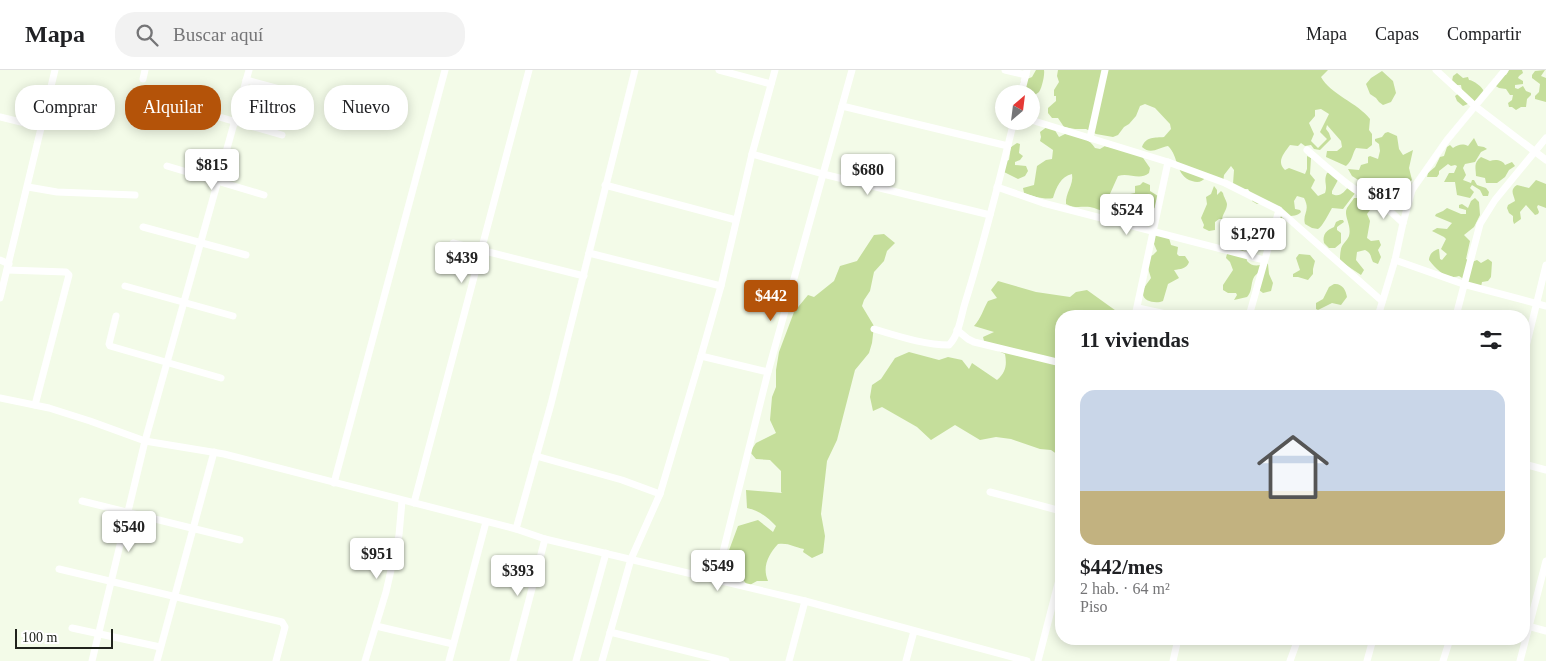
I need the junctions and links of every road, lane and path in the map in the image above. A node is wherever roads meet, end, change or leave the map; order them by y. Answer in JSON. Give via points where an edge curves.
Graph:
{"nodes":[{"id":1,"x":55,"y":70,"type":"edge"},
{"id":2,"x":145,"y":70,"type":"edge"},
{"id":3,"x":249,"y":70,"type":"edge"},
{"id":4,"x":445,"y":70,"type":"edge"},
{"id":5,"x":529,"y":70,"type":"edge"},
{"id":6,"x":635,"y":70,"type":"edge"},
{"id":7,"x":719,"y":70,"type":"edge"},
{"id":8,"x":775,"y":70,"type":"edge"},
{"id":9,"x":852,"y":70,"type":"edge"},
{"id":10,"x":1005,"y":70,"type":"edge"},
{"id":11,"x":1105,"y":70,"type":"edge"},
{"id":12,"x":1436,"y":70,"type":"edge"},
{"id":13,"x":1505,"y":70,"type":"edge"},
{"id":14,"x":1026,"y":73,"type":"edge"},
{"id":15,"x":142,"y":79,"type":"dead end"},
{"id":16,"x":246,"y":80,"type":"junction"},
{"id":17,"x":771,"y":84,"type":"junction"},
{"id":18,"x":51,"y":85,"type":"edge"},
{"id":19,"x":245,"y":85,"type":"edge"},
{"id":20,"x":265,"y":85,"type":"edge"},
{"id":21,"x":842,"y":106,"type":"junction"},
{"id":22,"x":1475,"y":106,"type":"junction"},
{"id":23,"x":0,"y":117,"type":"edge"},
{"id":24,"x":15,"y":121,"type":"edge"},
{"id":25,"x":1040,"y":123,"type":"edge"},
{"id":26,"x":40,"y":130,"type":"edge"},
{"id":27,"x":232,"y":130,"type":"edge"},
{"id":28,"x":265,"y":130,"type":"edge"},
{"id":29,"x":1012,"y":130,"type":"edge"},
{"id":30,"x":282,"y":135,"type":"dead end"},
{"id":31,"x":1090,"y":138,"type":"junction"},
{"id":32,"x":1546,"y":138,"type":"edge"},
{"id":33,"x":1008,"y":146,"type":"junction"},
{"id":34,"x":1307,"y":150,"type":"dead end"},
{"id":35,"x":1535,"y":152,"type":"junction"},
{"id":36,"x":752,"y":154,"type":"junction"},
{"id":37,"x":1546,"y":160,"type":"edge"},
{"id":38,"x":1168,"y":162,"type":"junction"},
{"id":39,"x":167,"y":166,"type":"dead end"},
{"id":40,"x":823,"y":174,"type":"junction"},
{"id":41,"x":218,"y":181,"type":"junction"},
{"id":42,"x":605,"y":185,"type":"junction"},
{"id":43,"x":28,"y":187,"type":"junction"},
{"id":44,"x":997,"y":187,"type":"junction"},
{"id":45,"x":1412,"y":190,"type":"junction"},
{"id":46,"x":135,"y":195,"type":"dead end"},
{"id":47,"x":264,"y":195,"type":"dead end"},
{"id":48,"x":1379,"y":201,"type":"junction"},
{"id":49,"x":1279,"y":210,"type":"junction"},
{"id":50,"x":990,"y":215,"type":"junction"},
{"id":51,"x":736,"y":220,"type":"junction"},
{"id":52,"x":1403,"y":222,"type":"junction"},
{"id":53,"x":143,"y":228,"type":"dead end"},
{"id":54,"x":1154,"y":231,"type":"junction"},
{"id":55,"x":200,"y":243,"type":"junction"},
{"id":56,"x":453,"y":243,"type":"dead end"},
{"id":57,"x":482,"y":250,"type":"junction"},
{"id":58,"x":589,"y":254,"type":"junction"},
{"id":59,"x":246,"y":255,"type":"dead end"},
{"id":60,"x":0,"y":260,"type":"edge"},
{"id":61,"x":1264,"y":260,"type":"junction"},
{"id":62,"x":1395,"y":260,"type":"junction"},
{"id":63,"x":1546,"y":265,"type":"edge"},
{"id":64,"x":8,"y":267,"type":"junction"},
{"id":65,"x":584,"y":276,"type":"junction"},
{"id":66,"x":1464,"y":284,"type":"junction"},
{"id":67,"x":125,"y":286,"type":"dead end"},
{"id":68,"x":721,"y":286,"type":"junction"},
{"id":69,"x":0,"y":298,"type":"edge"},
{"id":70,"x":1382,"y":301,"type":"junction"},
{"id":71,"x":184,"y":303,"type":"junction"},
{"id":72,"x":1536,"y":304,"type":"junction"},
{"id":73,"x":1546,"y":306,"type":"edge"},
{"id":74,"x":1138,"y":308,"type":"joint"},
{"id":75,"x":1148,"y":310,"type":"edge"},
{"id":76,"x":1251,"y":310,"type":"edge"},
{"id":77,"x":1380,"y":310,"type":"edge"},
{"id":78,"x":1458,"y":310,"type":"edge"},
{"id":79,"x":116,"y":316,"type":"dead end"},
{"id":80,"x":233,"y":316,"type":"dead end"},
{"id":81,"x":874,"y":329,"type":"dead end"},
{"id":82,"x":958,"y":330,"type":"junction"},
{"id":83,"x":1530,"y":330,"type":"edge"},
{"id":84,"x":701,"y":356,"type":"junction"},
{"id":85,"x":1055,"y":361,"type":"edge"},
{"id":86,"x":167,"y":364,"type":"junction"},
{"id":87,"x":768,"y":372,"type":"junction"},
{"id":88,"x":221,"y":378,"type":"dead end"},
{"id":89,"x":0,"y":398,"type":"edge"},
{"id":90,"x":35,"y":405,"type":"junction"},
{"id":91,"x":145,"y":441,"type":"junction"},
{"id":92,"x":214,"y":452,"type":"junction"},
{"id":93,"x":536,"y":456,"type":"junction"},
{"id":94,"x":1530,"y":466,"type":"edge"},
{"id":95,"x":1546,"y":470,"type":"edge"},
{"id":96,"x":334,"y":483,"type":"junction"},
{"id":97,"x":990,"y":492,"type":"dead end"},
{"id":98,"x":660,"y":494,"type":"junction"},
{"id":99,"x":82,"y":501,"type":"dead end"},
{"id":100,"x":402,"y":501,"type":"junction"},
{"id":101,"x":414,"y":503,"type":"junction"},
{"id":102,"x":1055,"y":509,"type":"edge"},
{"id":103,"x":128,"y":511,"type":"junction"},
{"id":104,"x":486,"y":522,"type":"junction"},
{"id":105,"x":193,"y":528,"type":"junction"},
{"id":106,"x":516,"y":530,"type":"junction"},
{"id":107,"x":545,"y":539,"type":"junction"},
{"id":108,"x":240,"y":540,"type":"dead end"},
{"id":109,"x":606,"y":553,"type":"junction"},
{"id":110,"x":631,"y":560,"type":"junction"},
{"id":111,"x":1546,"y":561,"type":"edge"},
{"id":112,"x":60,"y":568,"type":"dead end"},
{"id":113,"x":111,"y":580,"type":"junction"},
{"id":114,"x":716,"y":580,"type":"junction"},
{"id":115,"x":1055,"y":595,"type":"edge"},
{"id":116,"x":174,"y":596,"type":"junction"},
{"id":117,"x":805,"y":601,"type":"junction"},
{"id":118,"x":1530,"y":613,"type":"edge"},
{"id":119,"x":376,"y":626,"type":"junction"},
{"id":120,"x":1530,"y":627,"type":"edge"},
{"id":121,"x":72,"y":628,"type":"dead end"},
{"id":122,"x":914,"y":631,"type":"junction"},
{"id":123,"x":1546,"y":631,"type":"edge"},
{"id":124,"x":99,"y":632,"type":"junction"},
{"id":125,"x":610,"y":632,"type":"junction"},
{"id":126,"x":453,"y":644,"type":"junction"},
{"id":127,"x":1177,"y":645,"type":"edge"},
{"id":128,"x":1296,"y":645,"type":"edge"},
{"id":129,"x":1371,"y":645,"type":"edge"},
{"id":130,"x":1448,"y":645,"type":"edge"},
{"id":131,"x":1523,"y":645,"type":"edge"},
{"id":132,"x":160,"y":647,"type":"junction"},
{"id":133,"x":1002,"y":658,"type":"edge"},
{"id":134,"x":92,"y":661,"type":"edge"},
{"id":135,"x":157,"y":661,"type":"edge"},
{"id":136,"x":276,"y":661,"type":"edge"},
{"id":137,"x":365,"y":661,"type":"edge"},
{"id":138,"x":449,"y":661,"type":"edge"},
{"id":139,"x":513,"y":661,"type":"edge"},
{"id":140,"x":576,"y":661,"type":"edge"},
{"id":141,"x":602,"y":661,"type":"edge"},
{"id":142,"x":726,"y":661,"type":"edge"},
{"id":143,"x":789,"y":661,"type":"edge"},
{"id":144,"x":906,"y":661,"type":"edge"},
{"id":145,"x":1027,"y":661,"type":"edge"},
{"id":146,"x":1038,"y":661,"type":"edge"},
{"id":147,"x":1173,"y":661,"type":"edge"},
{"id":148,"x":1290,"y":661,"type":"edge"},
{"id":149,"x":1367,"y":661,"type":"edge"},
{"id":150,"x":1444,"y":661,"type":"edge"},
{"id":151,"x":1520,"y":661,"type":"edge"}],
"edges":[{"from":1,"to":18,"type":"street"},
{"from":2,"to":15,"type":"street"},
{"from":3,"to":16,"type":"street"},
{"from":4,"to":96,"type":"street"},
{"from":5,"to":57,"type":"street"},
{"from":6,"to":42,"type":"street"},
{"from":7,"to":17,"type":"street"},
{"from":8,"to":17,"type":"street"},
{"from":9,"to":21,"type":"street"},
{"from":10,"to":14,"type":"street"},
{"from":11,"to":31,"type":"street"},
{"from":12,"to":22,"type":"street"},
{"from":13,"to":22,"type":"street"},
{"from":16,"to":19,"type":"street"},
{"from":16,"to":20,"type":"street"},
{"from":17,"to":36,"type":"street"},
{"from":21,"to":33,"type":"street"},
{"from":21,"to":40,"type":"street"},
{"from":22,"to":35,"type":"street"},
{"from":22,"to":45,"type":"street"},
{"from":23,"to":24,"type":"street"},
{"from":25,"to":31,"type":"street"},
{"from":26,"to":43,"type":"street"},
{"from":27,"to":41,"type":"street"},
{"from":28,"to":30,"type":"street"},
{"from":29,"to":33,"type":"street"},
{"from":31,"to":38,"type":"street"},
{"from":32,"to":35,"type":"street"},
{"from":33,"to":44,"type":"street"},
{"from":34,"to":48,"type":"street","via":[[1348,184]]},
{"from":35,"to":37,"type":"street"},
{"from":35,"to":66,"type":"street","via":[[1495,200],[1480,224]]},
{"from":36,"to":40,"type":"street"},
{"from":36,"to":51,"type":"street"},
{"from":38,"to":49,"type":"street","via":[[1225,183]]},
{"from":38,"to":54,"type":"street"},
{"from":39,"to":41,"type":"street"},
{"from":40,"to":50,"type":"street"},
{"from":40,"to":87,"type":"street"},
{"from":41,"to":47,"type":"street"},
{"from":41,"to":55,"type":"street"},
{"from":42,"to":51,"type":"street"},
{"from":42,"to":58,"type":"street"},
{"from":43,"to":46,"type":"street","via":[[57,192]]},
{"from":43,"to":64,"type":"street"},
{"from":44,"to":50,"type":"street"},
{"from":44,"to":54,"type":"street","via":[[1043,203]]},
{"from":45,"to":48,"type":"street"},
{"from":45,"to":52,"type":"street"},
{"from":48,"to":52,"type":"street"},
{"from":49,"to":61,"type":"street"},
{"from":49,"to":70,"type":"street"},
{"from":50,"to":82,"type":"street"},
{"from":51,"to":68,"type":"street"},
{"from":52,"to":62,"type":"street"},
{"from":53,"to":55,"type":"street"},
{"from":54,"to":61,"type":"street"},
{"from":54,"to":74,"type":"street"},
{"from":55,"to":59,"type":"street"},
{"from":55,"to":71,"type":"street"},
{"from":56,"to":57,"type":"street"},
{"from":57,"to":65,"type":"street"},
{"from":57,"to":101,"type":"street"},
{"from":58,"to":65,"type":"street"},
{"from":58,"to":68,"type":"street"},
{"from":60,"to":64,"type":"street"},
{"from":61,"to":76,"type":"street"},
{"from":62,"to":66,"type":"street"},
{"from":62,"to":70,"type":"street"},
{"from":63,"to":72,"type":"street"},
{"from":64,"to":69,"type":"street"},
{"from":64,"to":90,"type":"street","via":[[69,274]]},
{"from":65,"to":93,"type":"street"},
{"from":66,"to":72,"type":"street"},
{"from":66,"to":78,"type":"street"},
{"from":67,"to":71,"type":"street"},
{"from":68,"to":84,"type":"street"},
{"from":70,"to":77,"type":"street"},
{"from":71,"to":80,"type":"street"},
{"from":71,"to":86,"type":"street"},
{"from":72,"to":73,"type":"street"},
{"from":72,"to":83,"type":"street"},
{"from":74,"to":75,"type":"street"},
{"from":79,"to":86,"type":"street","via":[[110,346]]},
{"from":81,"to":82,"type":"street","via":[[946,346]]},
{"from":82,"to":85,"type":"street","via":[[974,342]]},
{"from":84,"to":87,"type":"street"},
{"from":84,"to":98,"type":"street"},
{"from":86,"to":88,"type":"street"},
{"from":86,"to":91,"type":"street"},
{"from":87,"to":114,"type":"street"},
{"from":89,"to":90,"type":"street"},
{"from":90,"to":91,"type":"street","via":[[90,420]]},
{"from":91,"to":92,"type":"street"},
{"from":91,"to":103,"type":"street"},
{"from":92,"to":96,"type":"street"},
{"from":92,"to":105,"type":"street"},
{"from":93,"to":98,"type":"street"},
{"from":93,"to":106,"type":"street"},
{"from":94,"to":95,"type":"street"},
{"from":96,"to":100,"type":"street"},
{"from":97,"to":102,"type":"street"},
{"from":98,"to":110,"type":"street"},
{"from":99,"to":103,"type":"street"},
{"from":100,"to":101,"type":"street"},
{"from":100,"to":119,"type":"street","via":[[399,535]]},
{"from":101,"to":104,"type":"street"},
{"from":103,"to":105,"type":"street"},
{"from":103,"to":113,"type":"street"},
{"from":104,"to":106,"type":"street"},
{"from":104,"to":126,"type":"street"},
{"from":105,"to":108,"type":"street"},
{"from":105,"to":116,"type":"street"},
{"from":106,"to":107,"type":"street"},
{"from":107,"to":109,"type":"street"},
{"from":107,"to":139,"type":"street"},
{"from":109,"to":110,"type":"street"},
{"from":109,"to":140,"type":"street"},
{"from":110,"to":114,"type":"street"},
{"from":110,"to":125,"type":"street"},
{"from":111,"to":118,"type":"street"},
{"from":112,"to":113,"type":"street"},
{"from":113,"to":116,"type":"street"},
{"from":113,"to":124,"type":"street"},
{"from":114,"to":117,"type":"street"},
{"from":115,"to":146,"type":"street"},
{"from":116,"to":132,"type":"street"},
{"from":116,"to":136,"type":"street","via":[[282,622],[285,627]]},
{"from":117,"to":122,"type":"street"},
{"from":117,"to":143,"type":"street"},
{"from":119,"to":126,"type":"street"},
{"from":119,"to":137,"type":"street"},
{"from":120,"to":123,"type":"street"},
{"from":121,"to":124,"type":"street"},
{"from":122,"to":133,"type":"street"},
{"from":122,"to":144,"type":"street"},
{"from":124,"to":132,"type":"street"},
{"from":124,"to":134,"type":"street"},
{"from":125,"to":141,"type":"street"},
{"from":125,"to":142,"type":"street"},
{"from":126,"to":138,"type":"street"},
{"from":127,"to":147,"type":"street"},
{"from":128,"to":148,"type":"street"},
{"from":129,"to":149,"type":"street"},
{"from":130,"to":150,"type":"street"},
{"from":131,"to":151,"type":"street"},
{"from":132,"to":135,"type":"street"},
{"from":133,"to":145,"type":"street"}]}
